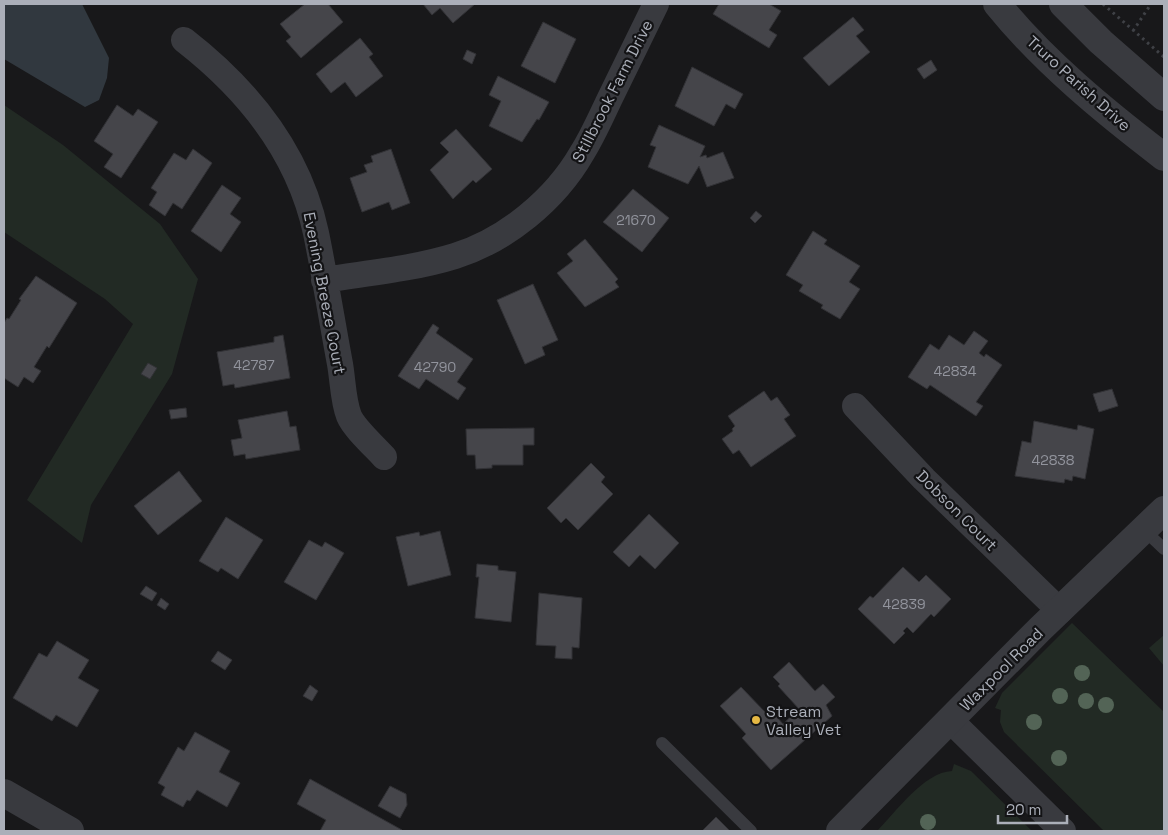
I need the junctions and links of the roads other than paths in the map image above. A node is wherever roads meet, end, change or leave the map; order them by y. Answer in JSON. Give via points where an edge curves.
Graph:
{"nodes":[{"id":1,"x":997,"y":4,"type":"edge"},
{"id":2,"x":1063,"y":4,"type":"edge"},
{"id":3,"x":649,"y":6,"type":"edge"},
{"id":4,"x":184,"y":40,"type":"dead end"},
{"id":5,"x":1164,"y":96,"type":"edge"},
{"id":6,"x":1164,"y":158,"type":"edge"},
{"id":7,"x":324,"y":280,"type":"junction"},
{"id":8,"x":856,"y":406,"type":"dead end"},
{"id":9,"x":384,"y":457,"type":"dead end"},
{"id":10,"x":1164,"y":510,"type":"edge"},
{"id":11,"x":1144,"y":530,"type":"junction"},
{"id":12,"x":1164,"y":549,"type":"edge"},
{"id":13,"x":1060,"y":611,"type":"junction"},
{"id":14,"x":950,"y":720,"type":"junction"},
{"id":15,"x":662,"y":743,"type":"dead end"},
{"id":16,"x":4,"y":793,"type":"edge"},
{"id":17,"x":70,"y":831,"type":"edge"},
{"id":18,"x":751,"y":831,"type":"edge"},
{"id":19,"x":840,"y":831,"type":"edge"},
{"id":20,"x":1063,"y":831,"type":"edge"}],
"edges":[{"from":1,"to":6,"type":"street","name":"Truro Parish Drive","via":[[1087,94]]},
{"from":2,"to":5,"type":"street","via":[[1101,42]]},
{"from":3,"to":7,"type":"street","name":"Stillbrook Farm Drive","via":[[582,154],[554,191],[532,212],[494,238],[456,255]]},
{"from":4,"to":7,"type":"street","name":"Evening Breeze Court","via":[[243,93],[284,151],[303,191],[316,232]]},
{"from":7,"to":9,"type":"street","name":"Evening Breeze Court","via":[[350,418]]},
{"from":8,"to":13,"type":"street","name":"Dobson Court","via":[[924,479]]},
{"from":10,"to":11,"type":"street","name":"Waxpool Road"},
{"from":11,"to":12,"type":"lane"},
{"from":11,"to":13,"type":"street","name":"Waxpool Road"},
{"from":13,"to":14,"type":"street","name":"Waxpool Road"},
{"from":14,"to":19,"type":"street","name":"Waxpool Road"},
{"from":14,"to":20,"type":"street"},
{"from":15,"to":18,"type":"lane"},
{"from":16,"to":17,"type":"street"}]}
